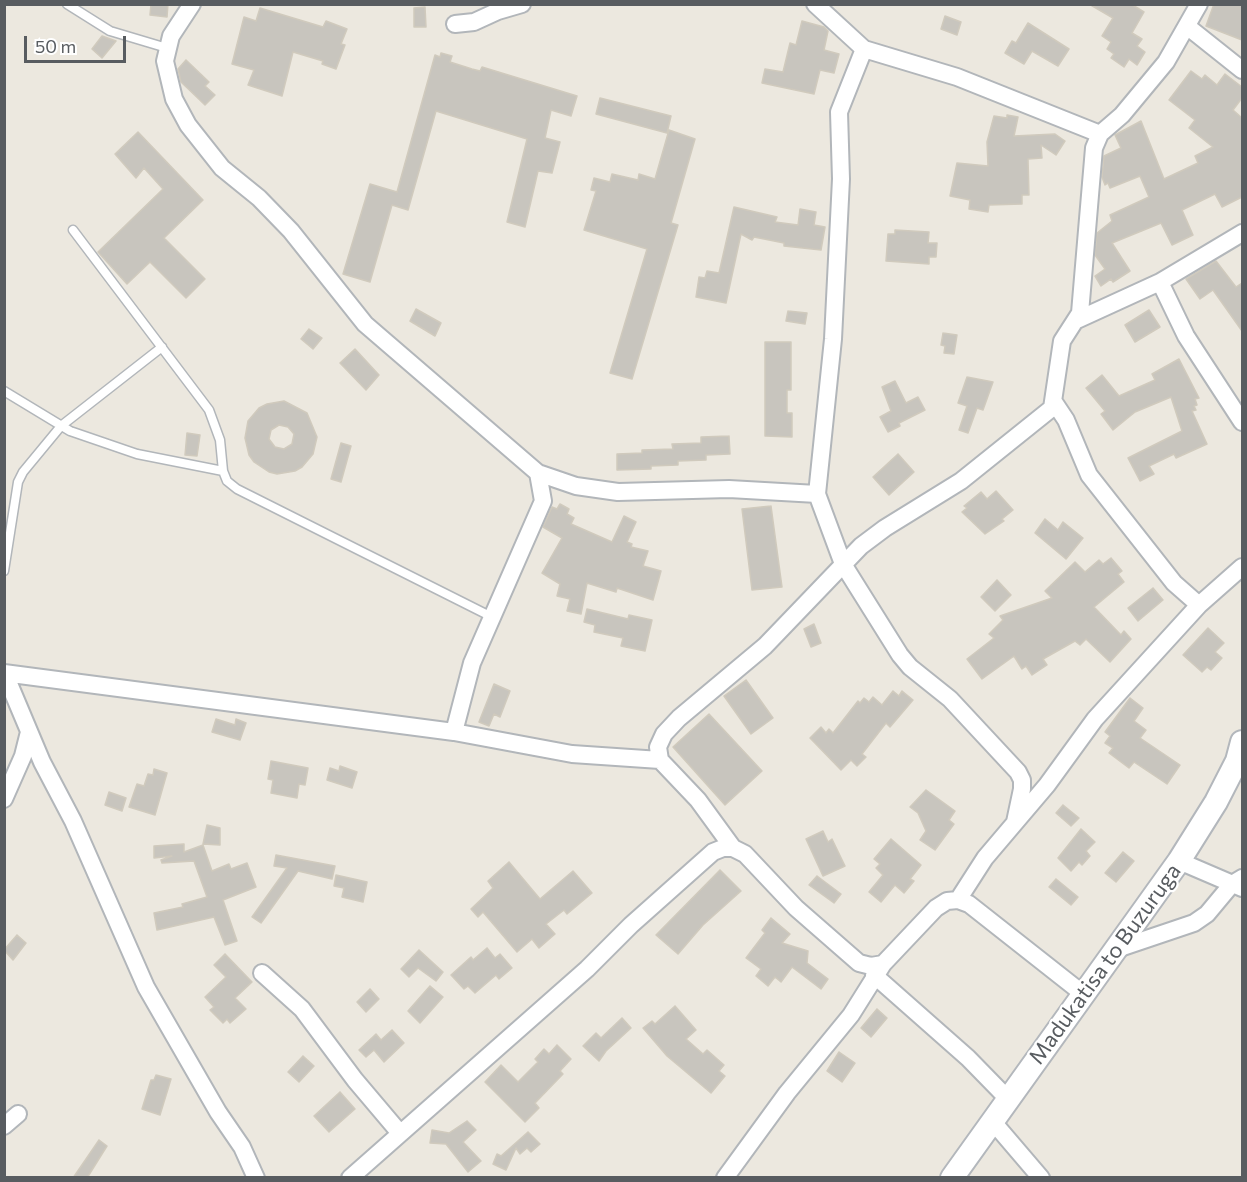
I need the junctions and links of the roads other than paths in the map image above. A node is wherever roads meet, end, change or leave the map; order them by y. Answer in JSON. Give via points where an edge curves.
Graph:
{"nodes":[{"id":1,"x":67,"y":4,"type":"edge"},
{"id":2,"x":192,"y":4,"type":"edge"},
{"id":3,"x":522,"y":4,"type":"edge"},
{"id":4,"x":816,"y":4,"type":"edge"},
{"id":5,"x":1185,"y":4,"type":"edge"},
{"id":6,"x":1199,"y":4,"type":"edge"},
{"id":7,"x":455,"y":24,"type":"dead end"},
{"id":8,"x":1189,"y":24,"type":"junction"},
{"id":9,"x":167,"y":48,"type":"junction"},
{"id":10,"x":864,"y":50,"type":"junction"},
{"id":11,"x":1242,"y":70,"type":"edge"},
{"id":12,"x":1100,"y":134,"type":"junction"},
{"id":13,"x":73,"y":230,"type":"dead end"},
{"id":14,"x":1242,"y":233,"type":"edge"},
{"id":15,"x":1160,"y":282,"type":"junction"},
{"id":16,"x":1077,"y":320,"type":"junction"},
{"id":17,"x":162,"y":347,"type":"junction"},
{"id":18,"x":4,"y":391,"type":"edge"},
{"id":19,"x":1054,"y":402,"type":"junction"},
{"id":20,"x":1242,"y":422,"type":"edge"},
{"id":21,"x":62,"y":426,"type":"junction"},
{"id":22,"x":223,"y":471,"type":"junction"},
{"id":23,"x":538,"y":473,"type":"junction"},
{"id":24,"x":567,"y":483,"type":"junction"},
{"id":25,"x":817,"y":494,"type":"junction"},
{"id":26,"x":542,"y":498,"type":"junction"},
{"id":27,"x":843,"y":564,"type":"junction"},
{"id":28,"x":4,"y":571,"type":"edge"},
{"id":29,"x":1238,"y":579,"type":"edge"},
{"id":30,"x":1199,"y":605,"type":"junction"},
{"id":31,"x":492,"y":617,"type":"junction"},
{"id":32,"x":5,"y":674,"type":"edge"},
{"id":33,"x":29,"y":732,"type":"junction"},
{"id":34,"x":454,"y":732,"type":"junction"},
{"id":35,"x":1242,"y":742,"type":"edge"},
{"id":36,"x":660,"y":760,"type":"junction"},
{"id":37,"x":4,"y":799,"type":"edge"},
{"id":38,"x":1014,"y":822,"type":"junction"},
{"id":39,"x":734,"y":848,"type":"junction"},
{"id":40,"x":1179,"y":861,"type":"junction"},
{"id":41,"x":1239,"y":883,"type":"edge"},
{"id":42,"x":958,"y":900,"type":"junction"},
{"id":43,"x":1114,"y":950,"type":"junction"},
{"id":44,"x":879,"y":970,"type":"junction"},
{"id":45,"x":262,"y":973,"type":"dead end"},
{"id":46,"x":1082,"y":993,"type":"junction"},
{"id":47,"x":1009,"y":1100,"type":"junction"},
{"id":48,"x":18,"y":1114,"type":"dead end"},
{"id":49,"x":994,"y":1123,"type":"junction"},
{"id":50,"x":4,"y":1126,"type":"edge"},
{"id":51,"x":399,"y":1132,"type":"junction"},
{"id":52,"x":256,"y":1178,"type":"edge"},
{"id":53,"x":350,"y":1178,"type":"edge"},
{"id":54,"x":725,"y":1178,"type":"edge"},
{"id":55,"x":952,"y":1178,"type":"edge"},
{"id":56,"x":1041,"y":1178,"type":"edge"}],
"edges":[{"from":1,"to":9,"type":"lane","via":[[110,31]]},
{"from":2,"to":9,"type":"street"},
{"from":3,"to":7,"type":"street","via":[[474,22]]},
{"from":4,"to":10,"type":"street"},
{"from":5,"to":8,"type":"street"},
{"from":6,"to":8,"type":"street"},
{"from":8,"to":11,"type":"street"},
{"from":8,"to":12,"type":"street","via":[[1145,89]]},
{"from":9,"to":23,"type":"street","via":[[165,61],[174,99],[188,125],[222,168],[291,231],[365,324]]},
{"from":10,"to":12,"type":"street","via":[[957,77]]},
{"from":10,"to":25,"type":"street","via":[[839,112],[841,179],[833,339]]},
{"from":12,"to":16,"type":"street","via":[[1094,147]]},
{"from":13,"to":17,"type":"lane"},
{"from":14,"to":15,"type":"street"},
{"from":15,"to":16,"type":"street"},
{"from":15,"to":20,"type":"street","via":[[1186,336]]},
{"from":16,"to":19,"type":"street","via":[[1062,341]]},
{"from":17,"to":21,"type":"lane"},
{"from":17,"to":22,"type":"lane","via":[[209,410],[220,440]]},
{"from":18,"to":21,"type":"lane"},
{"from":19,"to":27,"type":"street","via":[[1049,411],[962,481],[885,528]]},
{"from":19,"to":30,"type":"street","via":[[1066,420],[1089,475],[1174,583]]},
{"from":21,"to":22,"type":"lane","via":[[137,454]]},
{"from":21,"to":28,"type":"lane","via":[[22,472]]},
{"from":22,"to":31,"type":"lane","via":[[237,489]]},
{"from":23,"to":24,"type":"street"},
{"from":23,"to":26,"type":"street"},
{"from":24,"to":25,"type":"street","via":[[618,492],[729,489]]},
{"from":24,"to":26,"type":"street"},
{"from":25,"to":27,"type":"street"},
{"from":26,"to":31,"type":"street"},
{"from":27,"to":36,"type":"street","via":[[765,646],[664,734],[658,747]]},
{"from":27,"to":38,"type":"street","via":[[905,661],[950,699],[1018,772],[1022,789]]},
{"from":29,"to":30,"type":"street"},
{"from":30,"to":38,"type":"street","via":[[1095,719],[1047,785]]},
{"from":31,"to":34,"type":"street","via":[[472,663]]},
{"from":32,"to":33,"type":"street"},
{"from":32,"to":34,"type":"street"},
{"from":33,"to":37,"type":"street"},
{"from":33,"to":52,"type":"street","via":[[74,821],[146,987],[242,1147]]},
{"from":34,"to":36,"type":"street","via":[[616,760]]},
{"from":35,"to":40,"type":"main road","name":"Madukatisa to Buzuruga","via":[[1216,802]]},
{"from":36,"to":39,"type":"street","via":[[698,800]]},
{"from":38,"to":42,"type":"street"},
{"from":39,"to":44,"type":"street","via":[[745,854],[796,908],[859,963]]},
{"from":39,"to":51,"type":"street","via":[[713,852],[587,969]]},
{"from":40,"to":41,"type":"street"},
{"from":40,"to":43,"type":"main road","name":"Madukatisa to Buzuruga"},
{"from":41,"to":43,"type":"street","via":[[1194,923]]},
{"from":42,"to":44,"type":"street","via":[[936,908]]},
{"from":42,"to":46,"type":"street","via":[[969,904]]},
{"from":43,"to":46,"type":"main road","name":"Madukatisa to Buzuruga"},
{"from":44,"to":47,"type":"street"},
{"from":44,"to":54,"type":"street","via":[[851,1015]]},
{"from":45,"to":51,"type":"street","via":[[302,1009]]},
{"from":46,"to":47,"type":"main road","name":"Madukatisa to Buzuruga"},
{"from":47,"to":49,"type":"main road","name":"Madukatisa to Buzuruga"},
{"from":48,"to":50,"type":"street"},
{"from":49,"to":55,"type":"main road","name":"Madukatisa to Buzuruga"},
{"from":49,"to":56,"type":"street"},
{"from":51,"to":53,"type":"street"}]}
